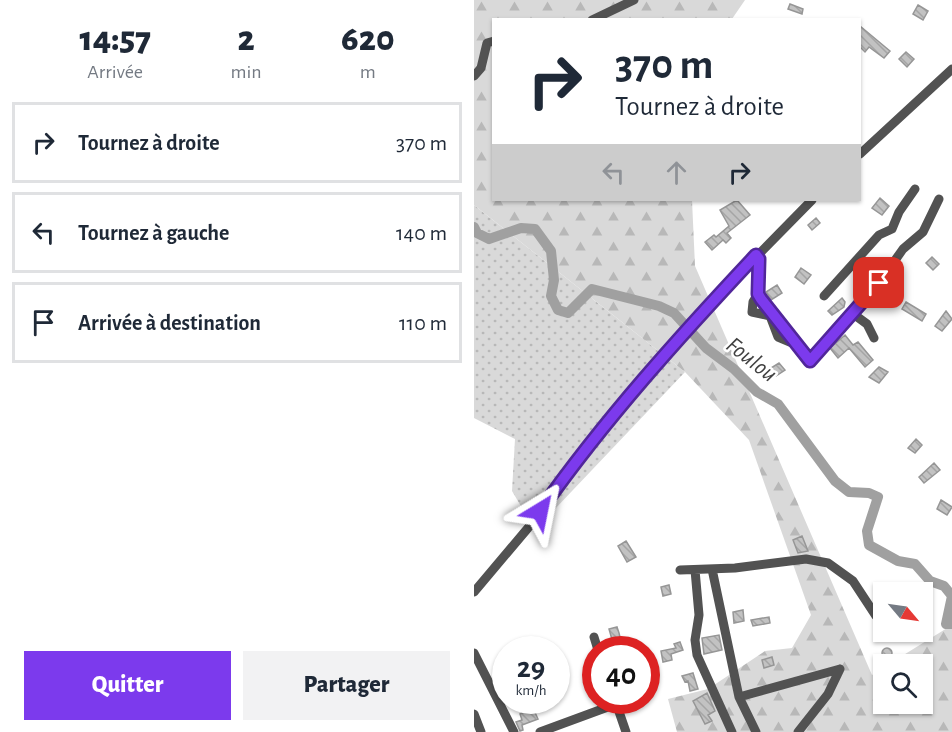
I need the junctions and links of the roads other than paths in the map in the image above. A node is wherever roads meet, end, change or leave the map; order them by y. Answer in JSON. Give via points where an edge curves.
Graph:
{"nodes":[{"id":1,"x":634,"y":0,"type":"edge"},
{"id":2,"x":596,"y":18,"type":"edge"},
{"id":3,"x":492,"y":41,"type":"edge"},
{"id":4,"x":952,"y":69,"type":"edge"},
{"id":5,"x":474,"y":76,"type":"edge"},
{"id":6,"x":861,"y":153,"type":"edge"},
{"id":7,"x":915,"y":189,"type":"dead end"},
{"id":8,"x":939,"y":199,"type":"dead end"},
{"id":9,"x":811,"y":201,"type":"edge"},
{"id":10,"x":756,"y":255,"type":"junction"},
{"id":11,"x":861,"y":284,"type":"dead end"},
{"id":12,"x":874,"y":289,"type":"junction"},
{"id":13,"x":758,"y":294,"type":"junction"},
{"id":14,"x":824,"y":296,"type":"dead end"},
{"id":15,"x":852,"y":313,"type":"junction"},
{"id":16,"x":874,"y":338,"type":"dead end"},
{"id":17,"x":797,"y":345,"type":"junction"},
{"id":18,"x":712,"y":569,"type":"junction"},
{"id":19,"x":680,"y":570,"type":"dead end"},
{"id":20,"x":695,"y":570,"type":"junction"},
{"id":21,"x":474,"y":592,"type":"edge"},
{"id":22,"x":873,"y":611,"type":"edge"},
{"id":23,"x":474,"y":653,"type":"edge"},
{"id":24,"x":739,"y":697,"type":"junction"},
{"id":25,"x":474,"y":714,"type":"edge"},
{"id":26,"x":586,"y":714,"type":"edge"},
{"id":27,"x":620,"y":714,"type":"edge"},
{"id":28,"x":481,"y":732,"type":"edge"},
{"id":29,"x":514,"y":732,"type":"edge"},
{"id":30,"x":540,"y":732,"type":"edge"},
{"id":31,"x":626,"y":732,"type":"edge"},
{"id":32,"x":732,"y":732,"type":"edge"},
{"id":33,"x":756,"y":732,"type":"edge"},
{"id":34,"x":798,"y":732,"type":"edge"}],
"edges":[{"from":1,"to":2,"type":"street"},
{"from":3,"to":5,"type":"street","via":[[487,43],[481,68]]},
{"from":4,"to":6,"type":"street"},
{"from":7,"to":14,"type":"street","via":[[892,229],[879,235]]},
{"from":8,"to":12,"type":"street","via":[[922,232],[903,249]]},
{"from":9,"to":10,"type":"street"},
{"from":10,"to":13,"type":"street"},
{"from":10,"to":21,"type":"street","via":[[705,309],[570,469],[528,528]]},
{"from":11,"to":12,"type":"street"},
{"from":12,"to":15,"type":"street"},
{"from":13,"to":17,"type":"street"},
{"from":13,"to":17,"type":"street","via":[[752,312],[770,316],[778,337]]},
{"from":15,"to":16,"type":"street","via":[[867,324]]},
{"from":15,"to":17,"type":"street","via":[[810,361]]},
{"from":18,"to":20,"type":"street"},
{"from":18,"to":22,"type":"street","via":[[806,559],[828,563],[853,581]]},
{"from":18,"to":24,"type":"street"},
{"from":19,"to":20,"type":"street"},
{"from":20,"to":32,"type":"street","via":[[698,655]]},
{"from":23,"to":29,"type":"street"},
{"from":24,"to":33,"type":"street"},
{"from":24,"to":34,"type":"street","via":[[840,669],[828,694]]},
{"from":25,"to":28,"type":"street"},
{"from":26,"to":30,"type":"street"},
{"from":27,"to":31,"type":"street"}]}
